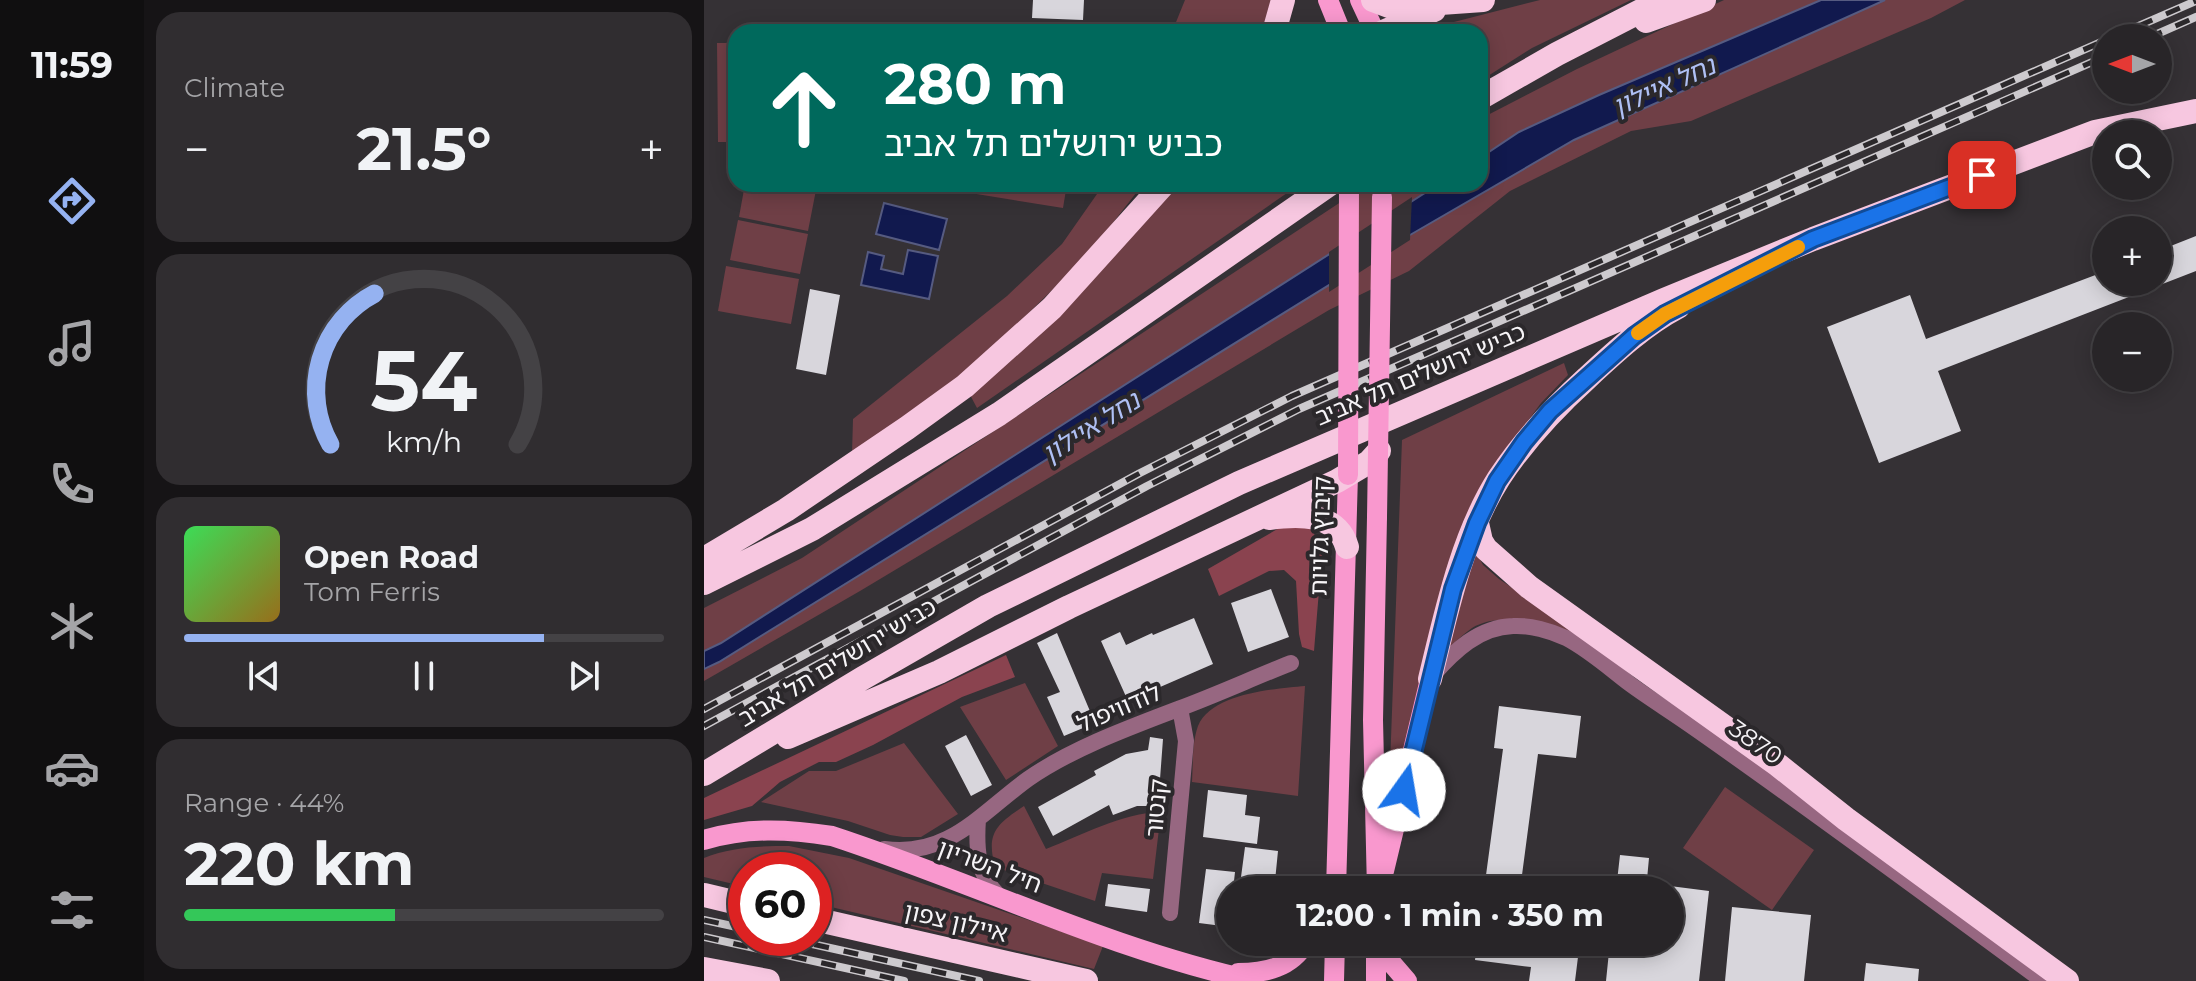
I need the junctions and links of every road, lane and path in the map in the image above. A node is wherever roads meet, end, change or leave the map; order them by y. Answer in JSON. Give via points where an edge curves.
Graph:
{"nodes":[{"id":1,"x":1283,"y":0,"type":"edge"},
{"id":2,"x":1328,"y":0,"type":"edge"},
{"id":3,"x":1360,"y":0,"type":"edge"},
{"id":4,"x":1373,"y":0,"type":"edge"},
{"id":5,"x":1483,"y":0,"type":"edge"},
{"id":6,"x":1662,"y":0,"type":"edge"},
{"id":7,"x":1704,"y":0,"type":"edge"},
{"id":8,"x":1451,"y":3,"type":"junction"},
{"id":9,"x":1276,"y":24,"type":"edge"},
{"id":10,"x":1338,"y":24,"type":"edge"},
{"id":11,"x":1371,"y":24,"type":"edge"},
{"id":12,"x":1402,"y":24,"type":"edge"},
{"id":13,"x":1557,"y":54,"type":"junction"},
{"id":14,"x":1488,"y":93,"type":"edge"},
{"id":15,"x":2196,"y":111,"type":"edge"},
{"id":16,"x":1157,"y":192,"type":"edge"},
{"id":17,"x":1318,"y":192,"type":"edge"},
{"id":18,"x":1349,"y":192,"type":"edge"},
{"id":19,"x":1382,"y":192,"type":"edge"},
{"id":20,"x":1813,"y":239,"type":"junction"},
{"id":21,"x":1379,"y":451,"type":"junction"},
{"id":22,"x":1338,"y":480,"type":"junction"},
{"id":23,"x":1247,"y":522,"type":"junction"},
{"id":24,"x":1477,"y":523,"type":"junction"},
{"id":25,"x":1347,"y":547,"type":"junction"},
{"id":26,"x":704,"y":559,"type":"edge"},
{"id":27,"x":704,"y":583,"type":"edge"},
{"id":28,"x":1291,"y":663,"type":"dead end"},
{"id":29,"x":1430,"y":679,"type":"junction"},
{"id":30,"x":1180,"y":708,"type":"junction"},
{"id":31,"x":705,"y":774,"type":"edge"},
{"id":32,"x":978,"y":819,"type":"junction"},
{"id":33,"x":1338,"y":835,"type":"junction"},
{"id":34,"x":704,"y":840,"type":"edge"},
{"id":35,"x":863,"y":846,"type":"junction"},
{"id":36,"x":1331,"y":876,"type":"edge"},
{"id":37,"x":1337,"y":876,"type":"edge"},
{"id":38,"x":1378,"y":876,"type":"edge"},
{"id":39,"x":1381,"y":876,"type":"edge"},
{"id":40,"x":704,"y":895,"type":"edge"},
{"id":41,"x":999,"y":896,"type":"junction"},
{"id":42,"x":728,"y":901,"type":"edge"},
{"id":43,"x":1170,"y":913,"type":"dead end"},
{"id":44,"x":832,"y":923,"type":"edge"},
{"id":45,"x":1296,"y":956,"type":"edge"},
{"id":46,"x":1335,"y":956,"type":"edge"},
{"id":47,"x":1376,"y":956,"type":"edge"},
{"id":48,"x":1386,"y":956,"type":"edge"},
{"id":49,"x":704,"y":969,"type":"edge"},
{"id":50,"x":1210,"y":971,"type":"junction"},
{"id":51,"x":768,"y":981,"type":"edge"},
{"id":52,"x":1086,"y":981,"type":"edge"},
{"id":53,"x":1254,"y":981,"type":"edge"},
{"id":54,"x":1334,"y":981,"type":"edge"},
{"id":55,"x":1376,"y":981,"type":"edge"},
{"id":56,"x":1407,"y":981,"type":"edge"},
{"id":57,"x":2043,"y":981,"type":"edge"},
{"id":58,"x":2067,"y":981,"type":"edge"}],
"edges":[{"from":1,"to":9,"type":"highway"},
{"from":2,"to":10,"type":"main road"},
{"from":3,"to":11,"type":"main road"},
{"from":4,"to":8,"type":"highway","via":[[1389,6]]},
{"from":5,"to":8,"type":"highway"},
{"from":6,"to":13,"type":"highway"},
{"from":7,"to":13,"type":"highway"},
{"from":8,"to":12,"type":"highway"},
{"from":13,"to":14,"type":"highway"},
{"from":15,"to":20,"type":"highway","name":"כביש ירושלים תל אביב","via":[[2095,132]]},
{"from":16,"to":26,"type":"highway","via":[[1052,308],[965,386],[786,510]]},
{"from":17,"to":27,"type":"highway","via":[[999,414],[812,529]]},
{"from":18,"to":22,"type":"main road","name":"קיבוץ גלויות","bridge":true},
{"from":19,"to":21,"type":"main road","bridge":true},
{"from":20,"to":24,"type":"highway","via":[[1665,314],[1634,336],[1550,411],[1497,481]]},
{"from":20,"to":31,"type":"highway","name":"כביש ירושלים תל אביב","via":[[1239,483],[988,606]]},
{"from":21,"to":22,"type":"highway"},
{"from":21,"to":38,"type":"main road","bridge":true,"via":[[1373,720]]},
{"from":22,"to":23,"type":"highway"},
{"from":22,"to":25,"type":"main road","name":"קיבוץ גלויות"},
{"from":23,"to":25,"type":"highway","via":[[1319,518],[1336,527]]},
{"from":23,"to":31,"type":"highway","via":[[939,672]]},
{"from":24,"to":29,"type":"highway"},
{"from":24,"to":58,"type":"highway","via":[[1486,549],[1529,587]]},
{"from":25,"to":33,"type":"main road","name":"קיבוץ גלויות"},
{"from":28,"to":30,"type":"street","name":"לודוויפול"},
{"from":29,"to":39,"type":"main road"},
{"from":29,"to":57,"type":"street","name":"3870","via":[[1466,642],[1486,632],[1513,626],[1565,637]]},
{"from":30,"to":32,"type":"street","name":"לודוויפול","via":[[1059,761]]},
{"from":30,"to":43,"type":"street","name":"קנטור","via":[[1186,741]]},
{"from":32,"to":35,"type":"street","name":"לודוויפול","via":[[940,844],[919,850]]},
{"from":32,"to":41,"type":"street","via":[[977,855]]},
{"from":33,"to":36,"type":"main road"},
{"from":33,"to":37,"type":"main road","name":"קיבוץ גלויות"},
{"from":34,"to":35,"type":"main road","name":"חיל השריון","via":[[726,833],[783,830]]},
{"from":35,"to":41,"type":"main road","name":"חיל השריון"},
{"from":40,"to":42,"type":"highway"},
{"from":41,"to":50,"type":"main road","name":"חיל השריון"},
{"from":44,"to":52,"type":"highway","name":"איילון צפון"},
{"from":45,"to":50,"type":"main road","via":[[1253,973]]},
{"from":46,"to":54,"type":"main road"},
{"from":47,"to":55,"type":"main road"},
{"from":48,"to":56,"type":"main road"},
{"from":49,"to":51,"type":"highway"},
{"from":50,"to":53,"type":"main road","name":"חיל השריון"}]}
